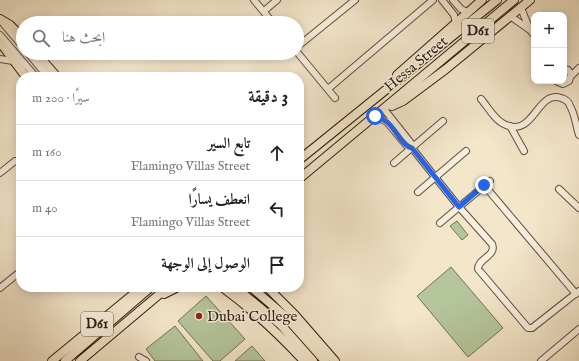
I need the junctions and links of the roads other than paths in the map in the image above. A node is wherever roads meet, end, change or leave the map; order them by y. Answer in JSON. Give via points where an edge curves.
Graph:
{"nodes":[{"id":1,"x":254,"y":0,"type":"edge"},
{"id":2,"x":277,"y":0,"type":"edge"},
{"id":3,"x":355,"y":0,"type":"edge"},
{"id":4,"x":433,"y":0,"type":"edge"},
{"id":5,"x":442,"y":0,"type":"edge"},
{"id":6,"x":453,"y":0,"type":"edge"},
{"id":7,"x":482,"y":0,"type":"edge"},
{"id":8,"x":497,"y":0,"type":"edge"},
{"id":9,"x":514,"y":0,"type":"edge"},
{"id":10,"x":530,"y":0,"type":"edge"},
{"id":11,"x":521,"y":8,"type":"junction"},
{"id":12,"x":264,"y":12,"type":"junction"},
{"id":13,"x":467,"y":12,"type":"junction"},
{"id":14,"x":267,"y":16,"type":"edge"},
{"id":15,"x":510,"y":16,"type":"junction"},
{"id":16,"x":0,"y":19,"type":"edge"},
{"id":17,"x":456,"y":23,"type":"junction"},
{"id":18,"x":531,"y":30,"type":"edge"},
{"id":19,"x":16,"y":31,"type":"edge"},
{"id":20,"x":531,"y":31,"type":"edge"},
{"id":21,"x":0,"y":35,"type":"edge"},
{"id":22,"x":16,"y":38,"type":"edge"},
{"id":23,"x":304,"y":41,"type":"edge"},
{"id":24,"x":0,"y":43,"type":"edge"},
{"id":25,"x":0,"y":51,"type":"edge"},
{"id":26,"x":16,"y":54,"type":"edge"},
{"id":27,"x":0,"y":59,"type":"edge"},
{"id":28,"x":13,"y":60,"type":"junction"},
{"id":29,"x":21,"y":60,"type":"edge"},
{"id":30,"x":34,"y":60,"type":"edge"},
{"id":31,"x":42,"y":60,"type":"edge"},
{"id":32,"x":304,"y":60,"type":"edge"},
{"id":33,"x":578,"y":68,"type":"edge"},
{"id":34,"x":567,"y":70,"type":"edge"},
{"id":35,"x":22,"y":72,"type":"edge"},
{"id":36,"x":32,"y":72,"type":"edge"},
{"id":37,"x":44,"y":72,"type":"edge"},
{"id":38,"x":53,"y":72,"type":"edge"},
{"id":39,"x":567,"y":82,"type":"edge"},
{"id":40,"x":563,"y":84,"type":"edge"},
{"id":41,"x":328,"y":89,"type":"junction"},
{"id":42,"x":378,"y":96,"type":"junction"},
{"id":43,"x":335,"y":98,"type":"dead end"},
{"id":44,"x":481,"y":98,"type":"dead end"},
{"id":45,"x":561,"y":98,"type":"junction"},
{"id":46,"x":386,"y":108,"type":"junction"},
{"id":47,"x":375,"y":116,"type":"junction"},
{"id":48,"x":443,"y":121,"type":"dead end"},
{"id":49,"x":393,"y":125,"type":"junction"},
{"id":50,"x":510,"y":126,"type":"junction"},
{"id":51,"x":578,"y":126,"type":"edge"},
{"id":52,"x":579,"y":135,"type":"edge"},
{"id":53,"x":412,"y":148,"type":"junction"},
{"id":54,"x":466,"y":151,"type":"dead end"},
{"id":55,"x":524,"y":151,"type":"dead end"},
{"id":56,"x":304,"y":156,"type":"edge"},
{"id":57,"x":16,"y":161,"type":"edge"},
{"id":58,"x":394,"y":164,"type":"dead end"},
{"id":59,"x":0,"y":173,"type":"edge"},
{"id":60,"x":304,"y":175,"type":"edge"},
{"id":61,"x":436,"y":177,"type":"junction"},
{"id":62,"x":490,"y":181,"type":"dead end"},
{"id":63,"x":484,"y":185,"type":"junction"},
{"id":64,"x":559,"y":189,"type":"dead end"},
{"id":65,"x":418,"y":192,"type":"dead end"},
{"id":66,"x":579,"y":206,"type":"edge"},
{"id":67,"x":459,"y":207,"type":"junction"},
{"id":68,"x":440,"y":223,"type":"dead end"},
{"id":69,"x":16,"y":274,"type":"edge"},
{"id":70,"x":0,"y":288,"type":"edge"},
{"id":71,"x":128,"y":292,"type":"edge"},
{"id":72,"x":136,"y":292,"type":"edge"},
{"id":73,"x":145,"y":292,"type":"edge"},
{"id":74,"x":162,"y":292,"type":"edge"},
{"id":75,"x":170,"y":292,"type":"edge"},
{"id":76,"x":228,"y":292,"type":"edge"},
{"id":77,"x":241,"y":292,"type":"edge"},
{"id":78,"x":256,"y":292,"type":"edge"},
{"id":79,"x":272,"y":292,"type":"edge"},
{"id":80,"x":577,"y":293,"type":"edge"},
{"id":81,"x":159,"y":295,"type":"junction"},
{"id":82,"x":111,"y":312,"type":"junction"},
{"id":83,"x":579,"y":329,"type":"edge"},
{"id":84,"x":139,"y":357,"type":"dead end"},
{"id":85,"x":52,"y":361,"type":"edge"},
{"id":86,"x":65,"y":361,"type":"edge"},
{"id":87,"x":80,"y":361,"type":"edge"},
{"id":88,"x":146,"y":361,"type":"edge"},
{"id":89,"x":304,"y":361,"type":"edge"},
{"id":90,"x":313,"y":361,"type":"edge"},
{"id":91,"x":325,"y":361,"type":"edge"},
{"id":92,"x":335,"y":361,"type":"edge"},
{"id":93,"x":541,"y":361,"type":"edge"}],
"edges":[{"from":1,"to":12,"type":"street"},
{"from":2,"to":12,"type":"street"},
{"from":3,"to":23,"type":"street"},
{"from":4,"to":41,"type":"street"},
{"from":5,"to":17,"type":"street","via":[[454,15]]},
{"from":6,"to":13,"type":"street"},
{"from":7,"to":13,"type":"main road"},
{"from":8,"to":42,"type":"main road","name":"Hessa Street","number":"D61"},
{"from":9,"to":46,"type":"main road","name":"Hessa Street","number":"D61"},
{"from":10,"to":11,"type":"main road"},
{"from":11,"to":15,"type":"main road"},
{"from":11,"to":18,"type":"street"},
{"from":12,"to":14,"type":"street"},
{"from":13,"to":17,"type":"main road"},
{"from":15,"to":20,"type":"street"},
{"from":15,"to":46,"type":"main road","via":[[403,101]]},
{"from":16,"to":19,"type":"main road"},
{"from":16,"to":22,"type":"street"},
{"from":17,"to":42,"type":"main road","via":[[384,87]]},
{"from":21,"to":26,"type":"street"},
{"from":24,"to":25,"type":"street"},
{"from":24,"to":28,"type":"main road"},
{"from":27,"to":28,"type":"street"},
{"from":28,"to":35,"type":"main road"},
{"from":29,"to":36,"type":"street"},
{"from":30,"to":37,"type":"street"},
{"from":31,"to":38,"type":"main road"},
{"from":32,"to":41,"type":"street"},
{"from":33,"to":34,"type":"street"},
{"from":34,"to":39,"type":"street","via":[[570,81]]},
{"from":40,"to":45,"type":"street"},
{"from":41,"to":43,"type":"street"},
{"from":42,"to":56,"type":"main road","name":"Hessa Street","number":"D61"},
{"from":44,"to":50,"type":"street","via":[[499,120]]},
{"from":45,"to":50,"type":"street","via":[[548,100],[526,123]]},
{"from":45,"to":51,"type":"street","via":[[571,106]]},
{"from":46,"to":47,"type":"main road","name":"Hessa Street","number":"D61"},
{"from":46,"to":49,"type":"street"},
{"from":47,"to":49,"type":"street"},
{"from":47,"to":60,"type":"main road","name":"Hessa Street","number":"D61"},
{"from":48,"to":53,"type":"street"},
{"from":49,"to":53,"type":"street","via":[[411,143]]},
{"from":50,"to":55,"type":"street"},
{"from":51,"to":52,"type":"street"},
{"from":53,"to":58,"type":"street"},
{"from":53,"to":61,"type":"street"},
{"from":54,"to":61,"type":"street"},
{"from":57,"to":59,"type":"street"},
{"from":61,"to":65,"type":"street"},
{"from":61,"to":67,"type":"street"},
{"from":62,"to":63,"type":"street"},
{"from":63,"to":67,"type":"street"},
{"from":63,"to":80,"type":"street"},
{"from":64,"to":66,"type":"street"},
{"from":67,"to":68,"type":"street"},
{"from":67,"to":80,"type":"street","via":[[493,246],[492,252],[479,264],[478,269],[528,328],[532,328]]},
{"from":69,"to":70,"type":"street"},
{"from":71,"to":82,"type":"main road"},
{"from":72,"to":82,"type":"main road","number":"D61"},
{"from":73,"to":86,"type":"main road"},
{"from":74,"to":81,"type":"main road","number":"D61"},
{"from":75,"to":81,"type":"main road"},
{"from":76,"to":89,"type":"main road","via":[[266,322]]},
{"from":77,"to":90,"type":"main road","via":[[281,325]]},
{"from":78,"to":91,"type":"main road","via":[[286,317]]},
{"from":79,"to":92,"type":"main road"},
{"from":81,"to":87,"type":"main road","number":"D61"},
{"from":82,"to":85,"type":"main road","number":"D61"},
{"from":83,"to":93,"type":"street"},
{"from":84,"to":88,"type":"street"}]}
